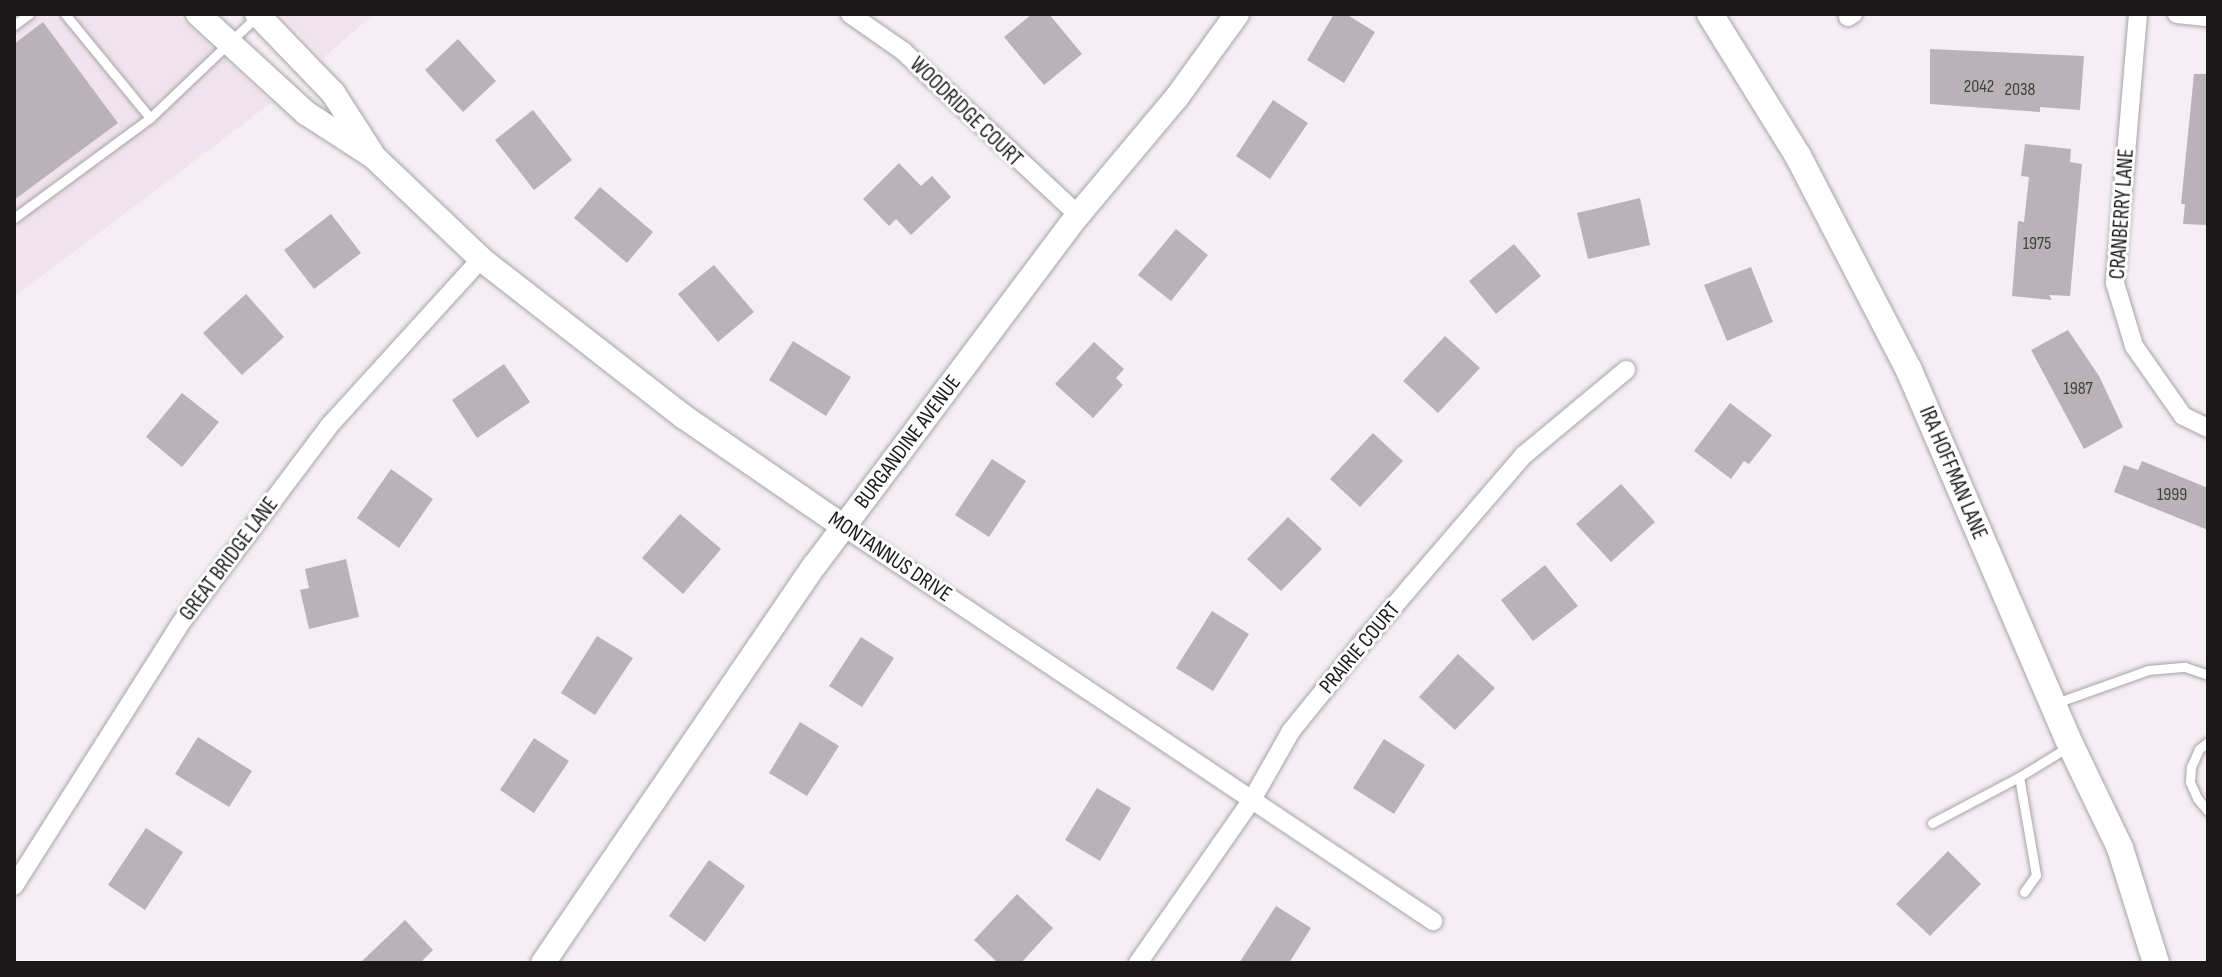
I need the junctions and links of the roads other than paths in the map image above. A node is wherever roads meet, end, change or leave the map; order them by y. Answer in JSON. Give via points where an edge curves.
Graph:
{"nodes":[{"id":1,"x":29,"y":14,"type":"edge"},
{"id":2,"x":65,"y":14,"type":"edge"},
{"id":3,"x":198,"y":14,"type":"edge"},
{"id":4,"x":258,"y":14,"type":"edge"},
{"id":5,"x":850,"y":14,"type":"edge"},
{"id":6,"x":1237,"y":14,"type":"edge"},
{"id":7,"x":1710,"y":14,"type":"edge"},
{"id":8,"x":2138,"y":14,"type":"edge"},
{"id":9,"x":2177,"y":14,"type":"edge"},
{"id":10,"x":2208,"y":17,"type":"edge"},
{"id":11,"x":14,"y":25,"type":"edge"},
{"id":12,"x":228,"y":43,"type":"junction"},
{"id":13,"x":150,"y":118,"type":"junction"},
{"id":14,"x":374,"y":157,"type":"junction"},
{"id":15,"x":1078,"y":215,"type":"junction"},
{"id":16,"x":14,"y":218,"type":"edge"},
{"id":17,"x":481,"y":259,"type":"junction"},
{"id":18,"x":1626,"y":370,"type":"dead end"},
{"id":19,"x":2208,"y":428,"type":"edge"},
{"id":20,"x":844,"y":527,"type":"junction"},
{"id":21,"x":2208,"y":675,"type":"edge"},
{"id":22,"x":2053,"y":704,"type":"junction"},
{"id":23,"x":2208,"y":742,"type":"edge"},
{"id":24,"x":2071,"y":746,"type":"junction"},
{"id":25,"x":2019,"y":777,"type":"junction"},
{"id":26,"x":1253,"y":798,"type":"junction"},
{"id":27,"x":2208,"y":811,"type":"edge"},
{"id":28,"x":1932,"y":823,"type":"dead end"},
{"id":29,"x":14,"y":886,"type":"edge"},
{"id":30,"x":2024,"y":892,"type":"dead end"},
{"id":31,"x":1433,"y":921,"type":"dead end"},
{"id":32,"x":2157,"y":960,"type":"edge"},
{"id":33,"x":543,"y":963,"type":"edge"},
{"id":34,"x":1138,"y":963,"type":"edge"}],
"edges":[{"from":1,"to":11,"type":"lane"},
{"from":2,"to":13,"type":"lane"},
{"from":3,"to":12,"type":"street","name":"MONTANNUS DRIVE"},
{"from":4,"to":12,"type":"lane"},
{"from":4,"to":14,"type":"street","name":"MONTANNUS DRIVE","via":[[333,93]]},
{"from":5,"to":15,"type":"street","name":"WOODRIDGE COURT","via":[[903,51]]},
{"from":6,"to":15,"type":"street","name":"BURGANDINE AVENUE","via":[[1177,97]]},
{"from":7,"to":22,"type":"main road","name":"IRA HOFFMAN LANE","via":[[1798,156],[1909,370]]},
{"from":8,"to":19,"type":"street","name":"CRANBERRY LANE","via":[[2115,283],[2134,346],[2183,416]]},
{"from":9,"to":10,"type":"street"},
{"from":12,"to":13,"type":"lane"},
{"from":12,"to":14,"type":"street","name":"MONTANNUS DRIVE","via":[[306,113]]},
{"from":13,"to":16,"type":"lane"},
{"from":14,"to":17,"type":"street","name":"MONTANNUS DRIVE"},
{"from":15,"to":20,"type":"street","name":"BURGANDINE AVENUE"},
{"from":17,"to":20,"type":"street","name":"MONTANNUS DRIVE","via":[[684,417]]},
{"from":17,"to":29,"type":"street","name":"GREAT BRIDGE LANE","via":[[329,426],[183,620]]},
{"from":18,"to":26,"type":"street","name":"PRAIRIE COURT","via":[[1524,455],[1291,731]]},
{"from":20,"to":26,"type":"street","name":"MONTANNUS DRIVE"},
{"from":20,"to":33,"type":"street","name":"BURGANDINE AVENUE"},
{"from":21,"to":22,"type":"lane","via":[[2185,667],[2148,670]]},
{"from":22,"to":24,"type":"main road","name":"IRA HOFFMAN LANE"},
{"from":23,"to":27,"type":"lane","via":[[2199,749],[2190,782]]},
{"from":24,"to":25,"type":"lane"},
{"from":24,"to":32,"type":"main road","name":"IRA HOFFMAN LANE","via":[[2120,848]]},
{"from":25,"to":28,"type":"lane"},
{"from":25,"to":30,"type":"lane","via":[[2036,875]]},
{"from":26,"to":31,"type":"street","name":"MONTANNUS DRIVE"},
{"from":26,"to":34,"type":"street","name":"PRAIRIE COURT"}]}
